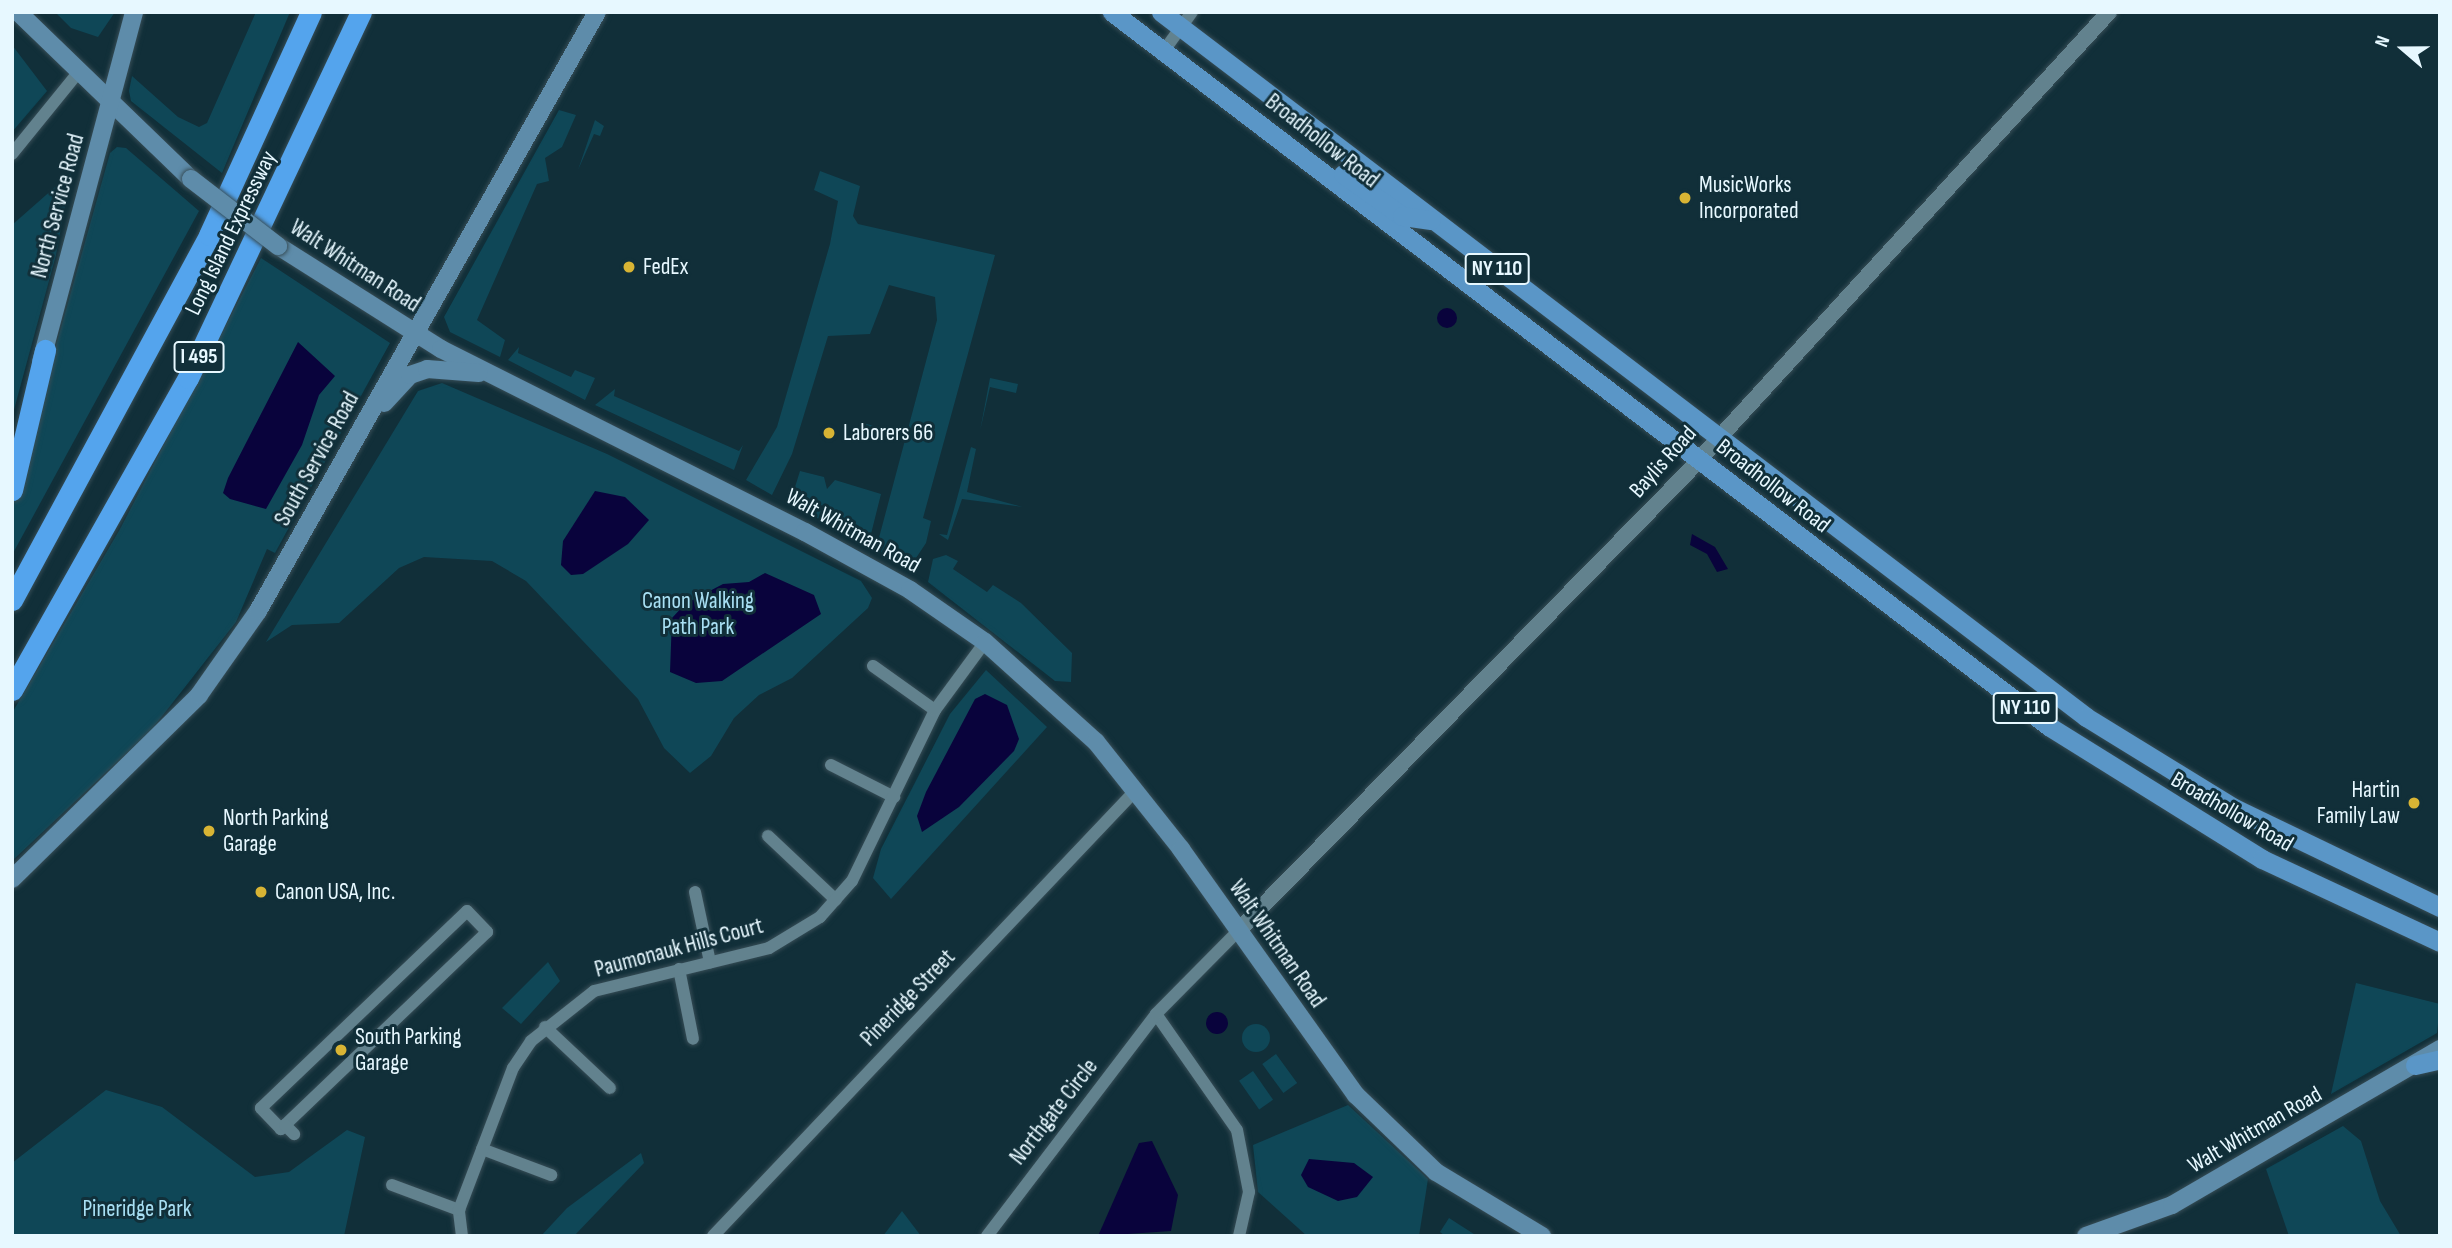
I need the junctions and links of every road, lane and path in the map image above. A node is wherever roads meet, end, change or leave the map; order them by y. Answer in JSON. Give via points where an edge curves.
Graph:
{"nodes":[{"id":1,"x":18,"y":12,"type":"edge"},
{"id":2,"x":134,"y":12,"type":"edge"},
{"id":3,"x":311,"y":12,"type":"edge"},
{"id":4,"x":361,"y":12,"type":"edge"},
{"id":5,"x":597,"y":12,"type":"edge"},
{"id":6,"x":1112,"y":12,"type":"edge"},
{"id":7,"x":1161,"y":12,"type":"edge"},
{"id":8,"x":2109,"y":12,"type":"edge"},
{"id":9,"x":1186,"y":20,"type":"edge"},
{"id":10,"x":1163,"y":52,"type":"junction"},
{"id":11,"x":77,"y":74,"type":"junction"},
{"id":12,"x":111,"y":105,"type":"junction"},
{"id":13,"x":12,"y":154,"type":"edge"},
{"id":14,"x":1318,"y":167,"type":"junction"},
{"id":15,"x":1432,"y":220,"type":"junction"},
{"id":16,"x":414,"y":333,"type":"junction"},
{"id":17,"x":45,"y":350,"type":"junction"},
{"id":18,"x":496,"y":376,"type":"junction"},
{"id":19,"x":360,"y":433,"type":"junction"},
{"id":20,"x":1716,"y":437,"type":"junction"},
{"id":21,"x":12,"y":452,"type":"edge"},
{"id":22,"x":1698,"y":460,"type":"junction"},
{"id":23,"x":12,"y":490,"type":"edge"},
{"id":24,"x":12,"y":600,"type":"edge"},
{"id":25,"x":985,"y":642,"type":"junction"},
{"id":26,"x":873,"y":666,"type":"dead end"},
{"id":27,"x":12,"y":690,"type":"edge"},
{"id":28,"x":935,"y":710,"type":"junction"},
{"id":29,"x":831,"y":765,"type":"dead end"},
{"id":30,"x":1136,"y":790,"type":"junction"},
{"id":31,"x":894,"y":797,"type":"junction"},
{"id":32,"x":768,"y":836,"type":"dead end"},
{"id":33,"x":12,"y":879,"type":"edge"},
{"id":34,"x":695,"y":892,"type":"dead end"},
{"id":35,"x":836,"y":900,"type":"junction"},
{"id":36,"x":2440,"y":907,"type":"edge"},
{"id":37,"x":1238,"y":931,"type":"junction"},
{"id":38,"x":2440,"y":942,"type":"edge"},
{"id":39,"x":710,"y":962,"type":"junction"},
{"id":40,"x":679,"y":969,"type":"junction"},
{"id":41,"x":1156,"y":1014,"type":"junction"},
{"id":42,"x":545,"y":1027,"type":"junction"},
{"id":43,"x":693,"y":1040,"type":"dead end"},
{"id":44,"x":2440,"y":1049,"type":"edge"},
{"id":45,"x":2440,"y":1059,"type":"edge"},
{"id":46,"x":2415,"y":1065,"type":"junction"},
{"id":47,"x":610,"y":1088,"type":"dead end"},
{"id":48,"x":289,"y":1129,"type":"joint"},
{"id":49,"x":482,"y":1149,"type":"junction"},
{"id":50,"x":551,"y":1175,"type":"dead end"},
{"id":51,"x":391,"y":1185,"type":"dead end"},
{"id":52,"x":459,"y":1210,"type":"junction"},
{"id":53,"x":462,"y":1236,"type":"edge"},
{"id":54,"x":713,"y":1236,"type":"edge"},
{"id":55,"x":987,"y":1236,"type":"edge"},
{"id":56,"x":1239,"y":1236,"type":"edge"},
{"id":57,"x":1542,"y":1236,"type":"edge"},
{"id":58,"x":2086,"y":1236,"type":"edge"}],
"edges":[{"from":1,"to":11,"type":"main road","name":"Walt Whitman Road"},
{"from":2,"to":12,"type":"main road","name":"North Service Road"},
{"from":3,"to":24,"type":"highway","name":"Long Island Expressway","number":"I 495","via":[[148,356]]},
{"from":4,"to":27,"type":"highway","name":"Long Island Expressway","number":"I 495","via":[[188,378]]},
{"from":5,"to":16,"type":"main road","name":"South Service Road"},
{"from":6,"to":10,"type":"main road","name":"Broadhollow Road","number":"NY 110"},
{"from":7,"to":9,"type":"main road","name":"Broadhollow Road","number":"NY 110"},
{"from":8,"to":20,"type":"street","name":"Baylis Road"},
{"from":9,"to":10,"type":"street"},
{"from":9,"to":15,"type":"main road","name":"Broadhollow Road","number":"NY 110"},
{"from":10,"to":14,"type":"main road","name":"Broadhollow Road","number":"NY 110"},
{"from":11,"to":12,"type":"main road","name":"Walt Whitman Road"},
{"from":11,"to":13,"type":"street"},
{"from":12,"to":16,"type":"main road","name":"Walt Whitman Road","bridge":true,"via":[[191,179],[278,246]]},
{"from":12,"to":17,"type":"main road","name":"North Service Road"},
{"from":14,"to":15,"type":"main road","via":[[1356,181],[1410,219]]},
{"from":14,"to":22,"type":"main road","name":"Broadhollow Road","number":"NY 110"},
{"from":15,"to":20,"type":"main road","name":"Broadhollow Road","number":"NY 110"},
{"from":16,"to":18,"type":"main road","name":"Walt Whitman Road"},
{"from":16,"to":19,"type":"main road","name":"South Service Road"},
{"from":17,"to":21,"type":"main road","name":"North Service Road"},
{"from":17,"to":23,"type":"highway"},
{"from":18,"to":19,"type":"main road","via":[[433,367],[410,375]]},
{"from":18,"to":25,"type":"main road","name":"Walt Whitman Road","via":[[806,532],[910,590]]},
{"from":19,"to":33,"type":"main road","name":"South Service Road","via":[[258,611],[199,695]]},
{"from":20,"to":22,"type":"street","name":"Baylis Road"},
{"from":20,"to":36,"type":"main road","name":"Broadhollow Road","number":"NY 110","via":[[1999,654],[2151,760],[2310,847]]},
{"from":22,"to":37,"type":"street","name":"Baylis Road"},
{"from":22,"to":38,"type":"main road","name":"Broadhollow Road","number":"NY 110","via":[[2049,727],[2129,780],[2262,859]]},
{"from":25,"to":28,"type":"street","name":"Paumonauk Hills Court"},
{"from":25,"to":30,"type":"main road","name":"Walt Whitman Road","via":[[1083,728]]},
{"from":26,"to":28,"type":"street"},
{"from":28,"to":31,"type":"street","name":"Paumonauk Hills Court"},
{"from":29,"to":31,"type":"street"},
{"from":30,"to":37,"type":"main road","name":"Walt Whitman Road"},
{"from":30,"to":54,"type":"street","name":"Pineridge Street"},
{"from":31,"to":35,"type":"street","name":"Paumonauk Hills Court"},
{"from":32,"to":35,"type":"street"},
{"from":34,"to":39,"type":"street"},
{"from":35,"to":39,"type":"street","name":"Paumonauk Hills Court","via":[[791,938]]},
{"from":37,"to":41,"type":"street","name":"Northgate Circle"},
{"from":37,"to":57,"type":"main road","name":"Walt Whitman Road","via":[[1340,1074],[1401,1143],[1464,1192]]},
{"from":39,"to":40,"type":"street","name":"Paumonauk Hills Court"},
{"from":40,"to":42,"type":"street","name":"Paumonauk Hills Court","via":[[594,991]]},
{"from":40,"to":43,"type":"street"},
{"from":41,"to":55,"type":"street","name":"Northgate Circle"},
{"from":41,"to":56,"type":"street","via":[[1237,1130],[1249,1192]]},
{"from":42,"to":47,"type":"street"},
{"from":42,"to":49,"type":"street","name":"Paumonauk Hills Court","via":[[513,1069]]},
{"from":44,"to":46,"type":"main road","name":"Walt Whitman Road"},
{"from":45,"to":46,"type":"main road"},
{"from":46,"to":58,"type":"main road","name":"Walt Whitman Road","via":[[2172,1205]]},
{"from":48,"to":48,"type":"street","via":[[487,932],[467,911],[261,1108],[281,1129]]},
{"from":49,"to":50,"type":"street"},
{"from":49,"to":52,"type":"street","name":"Paumonauk Hills Court"},
{"from":51,"to":52,"type":"street"},
{"from":52,"to":53,"type":"street","name":"Paumonauk Hills Court"}]}
